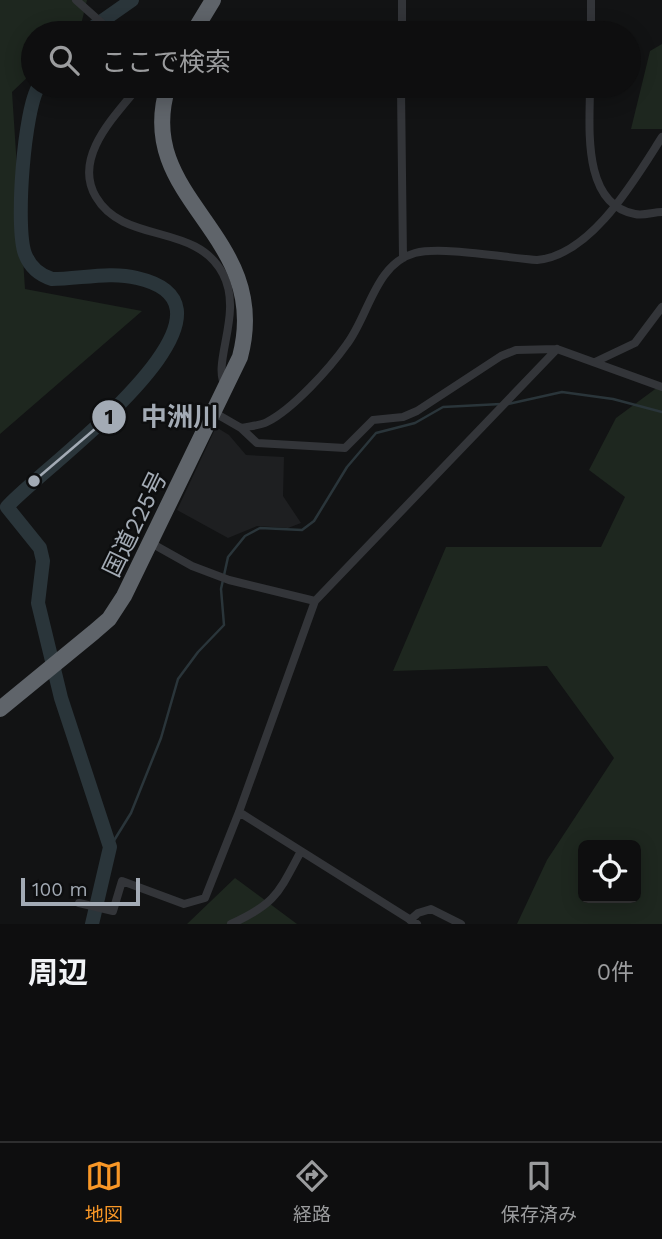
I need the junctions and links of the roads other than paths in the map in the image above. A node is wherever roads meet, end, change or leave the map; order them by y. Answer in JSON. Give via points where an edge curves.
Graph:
{"nodes":[{"id":1,"x":213,"y":0,"type":"edge"},
{"id":2,"x":402,"y":0,"type":"edge"},
{"id":3,"x":591,"y":0,"type":"edge"},
{"id":4,"x":78,"y":2,"type":"edge"},
{"id":5,"x":99,"y":21,"type":"edge"},
{"id":6,"x":201,"y":21,"type":"edge"},
{"id":7,"x":402,"y":21,"type":"edge"},
{"id":8,"x":591,"y":21,"type":"edge"},
{"id":9,"x":130,"y":98,"type":"edge"},
{"id":10,"x":165,"y":98,"type":"edge"},
{"id":11,"x":401,"y":98,"type":"edge"},
{"id":12,"x":590,"y":98,"type":"edge"},
{"id":13,"x":662,"y":137,"type":"edge"},
{"id":14,"x":616,"y":205,"type":"junction"},
{"id":15,"x":662,"y":212,"type":"edge"},
{"id":16,"x":403,"y":258,"type":"junction"},
{"id":17,"x":662,"y":307,"type":"edge"},
{"id":18,"x":557,"y":349,"type":"junction"},
{"id":19,"x":595,"y":362,"type":"junction"},
{"id":20,"x":662,"y":387,"type":"edge"},
{"id":21,"x":227,"y":388,"type":"junction"},
{"id":22,"x":215,"y":413,"type":"junction"},
{"id":23,"x":241,"y":428,"type":"junction"},
{"id":24,"x":151,"y":542,"type":"junction"},
{"id":25,"x":314,"y":601,"type":"junction"},
{"id":26,"x":0,"y":709,"type":"edge"},
{"id":27,"x":239,"y":812,"type":"junction"},
{"id":28,"x":300,"y":853,"type":"junction"},
{"id":29,"x":80,"y":904,"type":"dead end"},
{"id":30,"x":414,"y":922,"type":"edge"},
{"id":31,"x":231,"y":924,"type":"edge"},
{"id":32,"x":461,"y":924,"type":"edge"}],
"edges":[{"from":1,"to":6,"type":"highway"},
{"from":2,"to":7,"type":"street"},
{"from":3,"to":8,"type":"street"},
{"from":4,"to":5,"type":"street"},
{"from":9,"to":21,"type":"street","via":[[97,143],[89,168],[92,191],[113,217],[180,238],[212,258],[222,272],[231,301],[220,369]]},
{"from":10,"to":21,"type":"highway","name":"国道225号","via":[[165,150],[176,179],[231,259],[244,292],[244,343]]},
{"from":11,"to":16,"type":"street"},
{"from":12,"to":14,"type":"street","via":[[592,169]]},
{"from":13,"to":14,"type":"street"},
{"from":14,"to":15,"type":"street","via":[[633,214]]},
{"from":14,"to":16,"type":"street","via":[[554,258],[435,251]]},
{"from":16,"to":23,"type":"street","via":[[390,266],[379,282],[347,345],[308,388],[266,422]]},
{"from":17,"to":19,"type":"street","via":[[635,343]]},
{"from":18,"to":19,"type":"street"},
{"from":18,"to":23,"type":"street","via":[[532,348],[500,356],[417,411],[373,420],[345,448],[257,443]]},
{"from":18,"to":25,"type":"street"},
{"from":19,"to":20,"type":"street"},
{"from":21,"to":22,"type":"highway","name":"国道225号"},
{"from":22,"to":23,"type":"street"},
{"from":22,"to":24,"type":"highway","name":"国道225号"},
{"from":24,"to":25,"type":"street","via":[[192,566],[225,578]]},
{"from":24,"to":26,"type":"highway","name":"国道225号","via":[[109,618]]},
{"from":25,"to":27,"type":"street"},
{"from":27,"to":28,"type":"street"},
{"from":27,"to":29,"type":"street","via":[[205,898],[184,904],[122,881],[116,907],[109,912]]},
{"from":28,"to":30,"type":"street"},
{"from":28,"to":31,"type":"street","via":[[271,901]]},
{"from":30,"to":32,"type":"street","via":[[418,913],[431,909]]}]}
